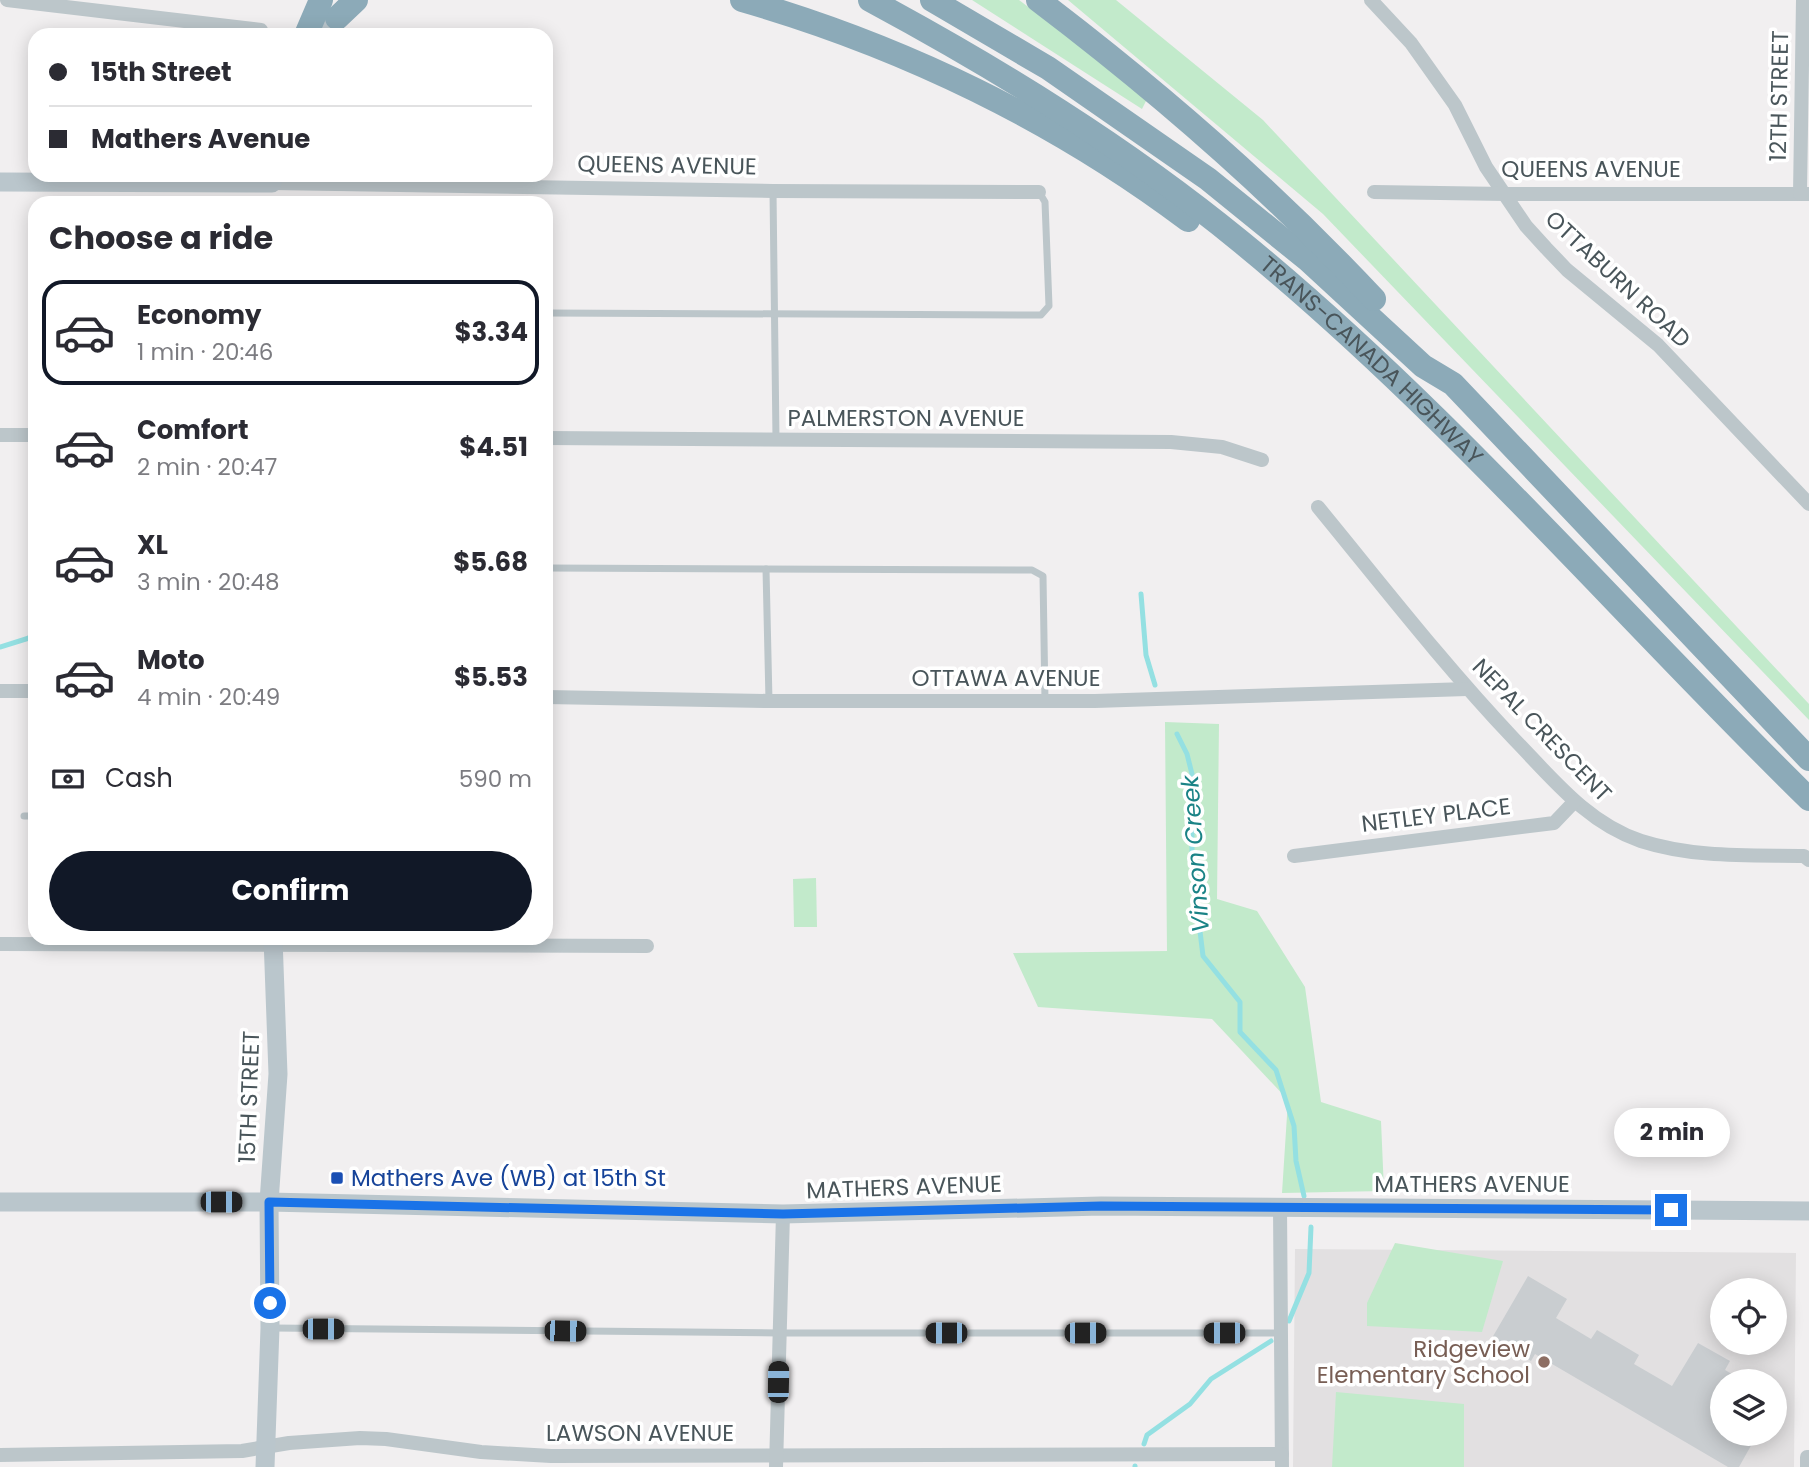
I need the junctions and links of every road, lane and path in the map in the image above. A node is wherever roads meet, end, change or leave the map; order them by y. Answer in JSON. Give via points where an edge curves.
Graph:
{"nodes":[{"id":1,"x":7,"y":0,"type":"edge"},
{"id":2,"x":356,"y":0,"type":"edge"},
{"id":3,"x":743,"y":0,"type":"edge"},
{"id":4,"x":870,"y":0,"type":"edge"},
{"id":5,"x":932,"y":0,"type":"edge"},
{"id":6,"x":1038,"y":0,"type":"edge"},
{"id":7,"x":1371,"y":0,"type":"edge"},
{"id":8,"x":1803,"y":0,"type":"edge"},
{"id":9,"x":333,"y":4,"type":"edge"},
{"id":10,"x":244,"y":28,"type":"edge"},
{"id":11,"x":312,"y":28,"type":"edge"},
{"id":12,"x":321,"y":28,"type":"edge"},
{"id":13,"x":0,"y":182,"type":"edge"},
{"id":14,"x":272,"y":187,"type":"edge"},
{"id":15,"x":773,"y":191,"type":"junction"},
{"id":16,"x":1039,"y":192,"type":"joint"},
{"id":17,"x":1374,"y":192,"type":"dead end"},
{"id":18,"x":1506,"y":194,"type":"junction"},
{"id":19,"x":1805,"y":194,"type":"edge"},
{"id":20,"x":553,"y":313,"type":"edge"},
{"id":21,"x":774,"y":315,"type":"junction"},
{"id":22,"x":1453,"y":384,"type":"junction"},
{"id":23,"x":0,"y":435,"type":"edge"},
{"id":24,"x":28,"y":435,"type":"edge"},
{"id":25,"x":553,"y":439,"type":"edge"},
{"id":26,"x":776,"y":440,"type":"junction"},
{"id":27,"x":1262,"y":460,"type":"dead end"},
{"id":28,"x":1478,"y":460,"type":"junction"},
{"id":29,"x":1809,"y":504,"type":"edge"},
{"id":30,"x":1318,"y":507,"type":"dead end"},
{"id":31,"x":553,"y":568,"type":"edge"},
{"id":32,"x":766,"y":569,"type":"junction"},
{"id":33,"x":1467,"y":689,"type":"junction"},
{"id":34,"x":0,"y":691,"type":"edge"},
{"id":35,"x":28,"y":691,"type":"edge"},
{"id":36,"x":553,"y":698,"type":"edge"},
{"id":37,"x":769,"y":701,"type":"junction"},
{"id":38,"x":1045,"y":701,"type":"junction"},
{"id":39,"x":1809,"y":759,"type":"edge"},
{"id":40,"x":1809,"y":799,"type":"edge"},
{"id":41,"x":1574,"y":802,"type":"junction"},
{"id":42,"x":24,"y":816,"type":"dead end"},
{"id":43,"x":28,"y":816,"type":"edge"},
{"id":44,"x":1294,"y":856,"type":"dead end"},
{"id":45,"x":1807,"y":858,"type":"edge"},
{"id":46,"x":0,"y":944,"type":"edge"},
{"id":47,"x":28,"y":944,"type":"edge"},
{"id":48,"x":273,"y":945,"type":"edge"},
{"id":49,"x":553,"y":945,"type":"edge"},
{"id":50,"x":646,"y":946,"type":"dead end"},
{"id":51,"x":0,"y":1202,"type":"edge"},
{"id":52,"x":269,"y":1202,"type":"junction"},
{"id":53,"x":1280,"y":1207,"type":"junction"},
{"id":54,"x":1809,"y":1211,"type":"edge"},
{"id":55,"x":783,"y":1214,"type":"junction"},
{"id":56,"x":270,"y":1328,"type":"junction"},
{"id":57,"x":779,"y":1333,"type":"junction"},
{"id":58,"x":1280,"y":1333,"type":"junction"},
{"id":59,"x":0,"y":1455,"type":"edge"},
{"id":60,"x":265,"y":1458,"type":"edge"},
{"id":61,"x":1282,"y":1461,"type":"edge"},
{"id":62,"x":776,"y":1462,"type":"edge"}],
"edges":[{"from":1,"to":10,"type":"street"},
{"from":2,"to":9,"type":"highway"},
{"from":3,"to":28,"type":"highway","via":[[901,55],[957,80],[1071,143],[1228,250]]},
{"from":4,"to":28,"type":"highway","name":"TRANS-CANADA HIGHWAY","via":[[1032,92],[1191,202],[1339,326]]},
{"from":5,"to":22,"type":"highway","name":"TRANS-CANADA HIGHWAY","via":[[1059,75],[1208,179],[1308,260],[1423,366]]},
{"from":6,"to":22,"type":"highway","via":[[1174,107],[1274,197]]},
{"from":7,"to":18,"type":"street","name":"OTTABURN ROAD","via":[[1411,44],[1455,105],[1486,167]]},
{"from":8,"to":19,"type":"street","name":"12TH STREET"},
{"from":9,"to":11,"type":"highway"},
{"from":9,"to":12,"type":"street"},
{"from":13,"to":14,"type":"street","name":"QUEENS AVENUE"},
{"from":14,"to":15,"type":"street","name":"QUEENS AVENUE"},
{"from":15,"to":16,"type":"street","name":"QUEENS AVENUE"},
{"from":15,"to":21,"type":"lane"},
{"from":16,"to":21,"type":"lane","via":[[1045,202],[1049,306],[1041,315]]},
{"from":17,"to":18,"type":"street","name":"QUEENS AVENUE"},
{"from":18,"to":19,"type":"street","name":"QUEENS AVENUE"},
{"from":18,"to":29,"type":"street","name":"OTTABURN ROAD","via":[[1526,226],[1567,270],[1658,345]]},
{"from":20,"to":21,"type":"lane"},
{"from":21,"to":26,"type":"lane"},
{"from":22,"to":39,"type":"highway","name":"TRANS-CANADA HIGHWAY"},
{"from":23,"to":24,"type":"street"},
{"from":25,"to":26,"type":"street","name":"PALMERSTON AVENUE"},
{"from":26,"to":27,"type":"street","name":"PALMERSTON AVENUE","via":[[1171,442],[1222,447]]},
{"from":28,"to":40,"type":"highway","name":"TRANS-CANADA HIGHWAY"},
{"from":30,"to":33,"type":"street","name":"NEPAL CRESCENT"},
{"from":31,"to":32,"type":"lane"},
{"from":32,"to":37,"type":"lane"},
{"from":32,"to":38,"type":"lane","via":[[1032,570],[1043,576]]},
{"from":33,"to":38,"type":"street","name":"OTTAWA AVENUE"},
{"from":33,"to":41,"type":"street","name":"NEPAL CRESCENT"},
{"from":34,"to":35,"type":"street"},
{"from":36,"to":37,"type":"street","name":"OTTAWA AVENUE"},
{"from":37,"to":38,"type":"street","name":"OTTAWA AVENUE"},
{"from":41,"to":44,"type":"street","name":"NETLEY PLACE","via":[[1554,823]]},
{"from":41,"to":45,"type":"street","name":"NEPAL CRESCENT","via":[[1599,821],[1639,840],[1693,853]]},
{"from":42,"to":43,"type":"lane"},
{"from":46,"to":47,"type":"street"},
{"from":48,"to":52,"type":"street","name":"15TH STREET","via":[[278,1074]]},
{"from":49,"to":50,"type":"street"},
{"from":51,"to":52,"type":"street","name":"MATHERS AVENUE"},
{"from":52,"to":55,"type":"street","name":"MATHERS AVENUE"},
{"from":52,"to":56,"type":"street","name":"15TH STREET"},
{"from":53,"to":54,"type":"street","name":"MATHERS AVENUE"},
{"from":53,"to":55,"type":"street","name":"MATHERS AVENUE","via":[[1101,1206]]},
{"from":53,"to":58,"type":"street"},
{"from":55,"to":57,"type":"street"},
{"from":56,"to":57,"type":"lane"},
{"from":56,"to":60,"type":"street","name":"15TH STREET"},
{"from":57,"to":58,"type":"lane"},
{"from":57,"to":62,"type":"street"},
{"from":58,"to":61,"type":"street"},
{"from":59,"to":60,"type":"street","name":"LAWSON AVENUE","via":[[242,1451]]},
{"from":60,"to":62,"type":"street","name":"LAWSON AVENUE","via":[[289,1443],[373,1438],[481,1452]]},
{"from":61,"to":62,"type":"street","name":"LAWSON AVENUE","via":[[809,1454]]}]}
